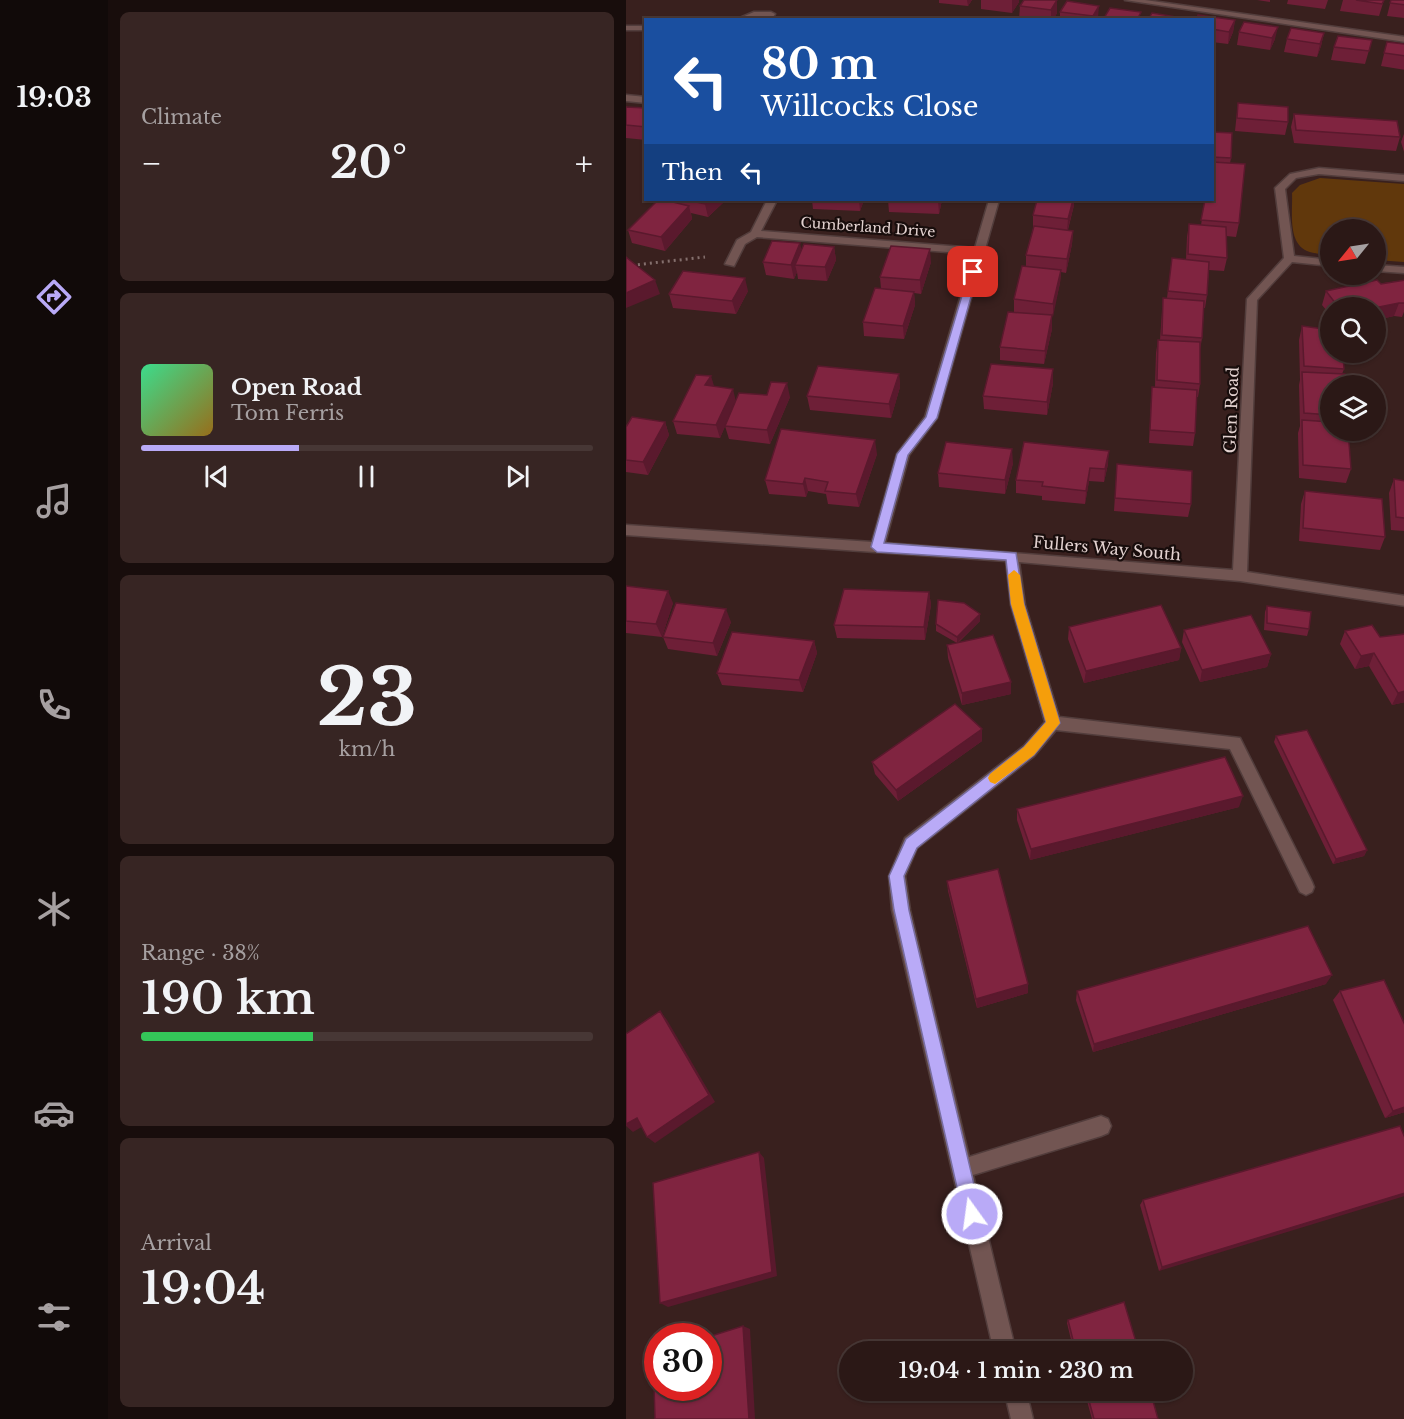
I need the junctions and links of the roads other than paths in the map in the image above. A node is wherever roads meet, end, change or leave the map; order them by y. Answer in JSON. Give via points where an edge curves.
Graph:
{"nodes":[{"id":1,"x":1129,"y":0,"type":"edge"},
{"id":2,"x":745,"y":18,"type":"edge"},
{"id":3,"x":768,"y":18,"type":"edge"},
{"id":4,"x":626,"y":28,"type":"edge"},
{"id":5,"x":644,"y":28,"type":"edge"},
{"id":6,"x":1404,"y":40,"type":"edge"},
{"id":7,"x":626,"y":98,"type":"edge"},
{"id":8,"x":644,"y":100,"type":"edge"},
{"id":9,"x":1404,"y":177,"type":"edge"},
{"id":10,"x":772,"y":201,"type":"edge"},
{"id":11,"x":994,"y":201,"type":"edge"},
{"id":12,"x":755,"y":234,"type":"junction"},
{"id":13,"x":979,"y":251,"type":"junction"},
{"id":14,"x":1289,"y":259,"type":"junction"},
{"id":15,"x":1320,"y":262,"type":"edge"},
{"id":16,"x":730,"y":264,"type":"dead end"},
{"id":17,"x":1386,"y":269,"type":"edge"},
{"id":18,"x":1404,"y":270,"type":"edge"},
{"id":19,"x":626,"y":530,"type":"edge"},
{"id":20,"x":877,"y":547,"type":"junction"},
{"id":21,"x":1012,"y":556,"type":"junction"},
{"id":22,"x":1240,"y":576,"type":"junction"},
{"id":23,"x":1404,"y":601,"type":"edge"},
{"id":24,"x":1054,"y":723,"type":"junction"},
{"id":25,"x":1306,"y":887,"type":"dead end"},
{"id":26,"x":1101,"y":1126,"type":"dead end"},
{"id":27,"x":961,"y":1169,"type":"junction"},
{"id":28,"x":1002,"y":1341,"type":"edge"},
{"id":29,"x":1018,"y":1401,"type":"edge"},
{"id":30,"x":1022,"y":1419,"type":"edge"}],
"edges":[{"from":1,"to":6,"type":"street"},
{"from":2,"to":3,"type":"street","via":[[771,14]]},
{"from":4,"to":5,"type":"street"},
{"from":7,"to":8,"type":"street"},
{"from":9,"to":14,"type":"street","via":[[1319,171],[1293,176],[1280,188]]},
{"from":10,"to":12,"type":"street"},
{"from":11,"to":13,"type":"street"},
{"from":12,"to":13,"type":"street","name":"Cumberland Drive"},
{"from":12,"to":16,"type":"street","via":[[741,242]]},
{"from":13,"to":20,"type":"street","via":[[931,418],[903,454]]},
{"from":14,"to":15,"type":"street"},
{"from":14,"to":22,"type":"street","name":"Glen Road","via":[[1252,299]]},
{"from":17,"to":18,"type":"street"},
{"from":19,"to":20,"type":"street","name":"Fullers Way South"},
{"from":20,"to":21,"type":"street","name":"Fullers Way South"},
{"from":21,"to":22,"type":"street","name":"Fullers Way South"},
{"from":21,"to":24,"type":"street","via":[[1018,604]]},
{"from":22,"to":23,"type":"street","name":"Fullers Way South"},
{"from":24,"to":25,"type":"street","via":[[1235,743]]},
{"from":24,"to":27,"type":"street","via":[[1029,751],[911,843],[897,876],[901,910]]},
{"from":26,"to":27,"type":"street"},
{"from":27,"to":28,"type":"street"},
{"from":29,"to":30,"type":"street"}]}
